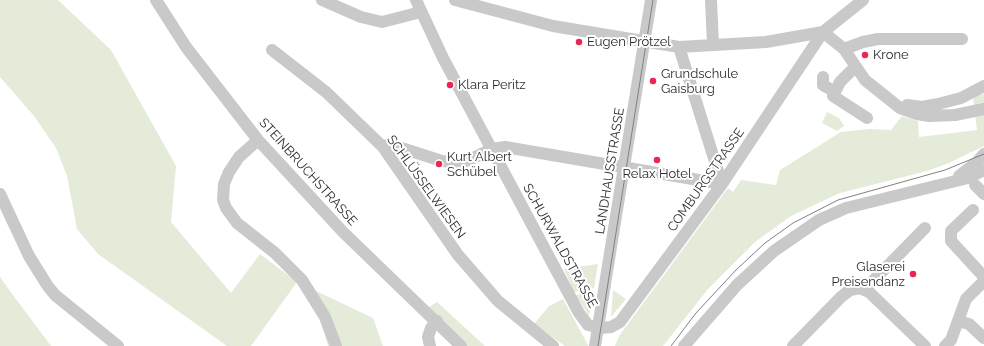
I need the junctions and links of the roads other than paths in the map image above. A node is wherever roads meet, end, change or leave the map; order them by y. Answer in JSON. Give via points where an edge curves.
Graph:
{"nodes":[{"id":1,"x":156,"y":0,"type":"edge"},
{"id":2,"x":322,"y":0,"type":"edge"},
{"id":3,"x":417,"y":0,"type":"edge"},
{"id":4,"x":455,"y":0,"type":"edge"},
{"id":5,"x":651,"y":0,"type":"edge"},
{"id":6,"x":711,"y":0,"type":"edge"},
{"id":7,"x":862,"y":0,"type":"edge"},
{"id":8,"x":420,"y":12,"type":"junction"},
{"id":9,"x":823,"y":32,"type":"junction"},
{"id":10,"x":962,"y":39,"type":"dead end"},
{"id":11,"x":644,"y":41,"type":"junction"},
{"id":12,"x":713,"y":45,"type":"junction"},
{"id":13,"x":679,"y":47,"type":"junction"},
{"id":14,"x":844,"y":49,"type":"junction"},
{"id":15,"x":272,"y":50,"type":"dead end"},
{"id":16,"x":855,"y":67,"type":"junction"},
{"id":17,"x":823,"y":77,"type":"dead end"},
{"id":18,"x":984,"y":86,"type":"edge"},
{"id":19,"x":835,"y":92,"type":"junction"},
{"id":20,"x":892,"y":102,"type":"junction"},
{"id":21,"x":984,"y":109,"type":"edge"},
{"id":22,"x":866,"y":118,"type":"dead end"},
{"id":23,"x":258,"y":140,"type":"junction"},
{"id":24,"x":383,"y":147,"type":"junction"},
{"id":25,"x":492,"y":149,"type":"junction"},
{"id":26,"x":984,"y":154,"type":"edge"},
{"id":27,"x":625,"y":168,"type":"junction"},
{"id":28,"x":984,"y":170,"type":"edge"},
{"id":29,"x":722,"y":184,"type":"junction"},
{"id":30,"x":944,"y":184,"type":"junction"},
{"id":31,"x":975,"y":185,"type":"dead end"},
{"id":32,"x":0,"y":194,"type":"edge"},
{"id":33,"x":984,"y":194,"type":"edge"},
{"id":34,"x":973,"y":210,"type":"dead end"},
{"id":35,"x":924,"y":228,"type":"dead end"},
{"id":36,"x":984,"y":276,"type":"edge"},
{"id":37,"x":984,"y":281,"type":"edge"},
{"id":38,"x":864,"y":290,"type":"junction"},
{"id":39,"x":437,"y":321,"type":"junction"},
{"id":40,"x":958,"y":321,"type":"junction"},
{"id":41,"x":598,"y":328,"type":"junction"},
{"id":42,"x":984,"y":338,"type":"edge"},
{"id":43,"x":951,"y":344,"type":"edge"},
{"id":44,"x":118,"y":346,"type":"edge"},
{"id":45,"x":336,"y":346,"type":"edge"},
{"id":46,"x":430,"y":346,"type":"edge"},
{"id":47,"x":461,"y":346,"type":"edge"},
{"id":48,"x":554,"y":346,"type":"edge"},
{"id":49,"x":595,"y":346,"type":"edge"},
{"id":50,"x":684,"y":346,"type":"edge"},
{"id":51,"x":793,"y":346,"type":"edge"},
{"id":52,"x":925,"y":346,"type":"edge"}],
"edges":[{"from":1,"to":23,"type":"street","name":"STEINBRUCHSTRASSE","via":[[186,47]]},
{"from":2,"to":8,"type":"street","via":[[361,17],[382,22]]},
{"from":3,"to":8,"type":"street","name":"SCHURWALDSTRASSE"},
{"from":4,"to":11,"type":"street","via":[[553,26]]},
{"from":5,"to":11,"type":"street","name":"LANDHAUSSTRASSE"},
{"from":6,"to":12,"type":"street"},
{"from":7,"to":9,"type":"street"},
{"from":8,"to":25,"type":"street","name":"SCHURWALDSTRASSE"},
{"from":9,"to":12,"type":"street","via":[[766,42]]},
{"from":9,"to":14,"type":"street"},
{"from":9,"to":29,"type":"street","name":"COMBURGSTRASSE"},
{"from":10,"to":14,"type":"street","via":[[878,39]]},
{"from":11,"to":13,"type":"street"},
{"from":11,"to":27,"type":"street","name":"LANDHAUSSTRASSE"},
{"from":12,"to":13,"type":"street"},
{"from":13,"to":29,"type":"street"},
{"from":14,"to":16,"type":"street"},
{"from":15,"to":24,"type":"street","name":"SCHLÜSSELWIESEN","via":[[326,92]]},
{"from":16,"to":19,"type":"street","via":[[840,82]]},
{"from":16,"to":20,"type":"street","via":[[865,80]]},
{"from":17,"to":19,"type":"street","via":[[823,85]]},
{"from":18,"to":20,"type":"street","via":[[961,98],[933,105],[916,107]]},
{"from":19,"to":22,"type":"street","via":[[833,96]]},
{"from":20,"to":21,"type":"street","via":[[907,111],[929,116],[955,115]]},
{"from":23,"to":39,"type":"street","name":"STEINBRUCHSTRASSE","via":[[343,232]]},
{"from":23,"to":45,"type":"street","via":[[239,157],[229,172],[224,188],[223,200],[226,208],[237,223],[275,253],[302,280],[325,318]]},
{"from":24,"to":25,"type":"street","via":[[389,144],[442,161],[458,163]]},
{"from":24,"to":48,"type":"street","name":"SCHLÜSSELWIESEN","via":[[458,255],[498,301]]},
{"from":25,"to":27,"type":"street","via":[[505,147]]},
{"from":25,"to":41,"type":"street","name":"SCHURWALDSTRASSE","via":[[579,313],[588,324]]},
{"from":26,"to":30,"type":"street","via":[[964,173]]},
{"from":27,"to":29,"type":"street"},
{"from":27,"to":41,"type":"street","name":"LANDHAUSSTRASSE"},
{"from":28,"to":30,"type":"street","via":[[968,178]]},
{"from":29,"to":41,"type":"street","name":"COMBURGSTRASSE","via":[[620,322],[611,327]]},
{"from":30,"to":50,"type":"street","via":[[846,208],[794,235],[737,285]]},
{"from":31,"to":33,"type":"street"},
{"from":32,"to":44,"type":"street","via":[[38,273],[47,285],[55,295]]},
{"from":34,"to":36,"type":"street","via":[[951,231],[951,241]]},
{"from":35,"to":38,"type":"street"},
{"from":37,"to":40,"type":"street","via":[[966,300]]},
{"from":38,"to":51,"type":"street","via":[[850,290]]},
{"from":38,"to":52,"type":"street"},
{"from":39,"to":46,"type":"street","via":[[431,328],[428,338]]},
{"from":39,"to":47,"type":"street","name":"STEINBRUCHSTRASSE"},
{"from":40,"to":42,"type":"street","via":[[969,324]]},
{"from":40,"to":43,"type":"street"},
{"from":41,"to":49,"type":"street","name":"LANDHAUSSTRASSE"}]}
